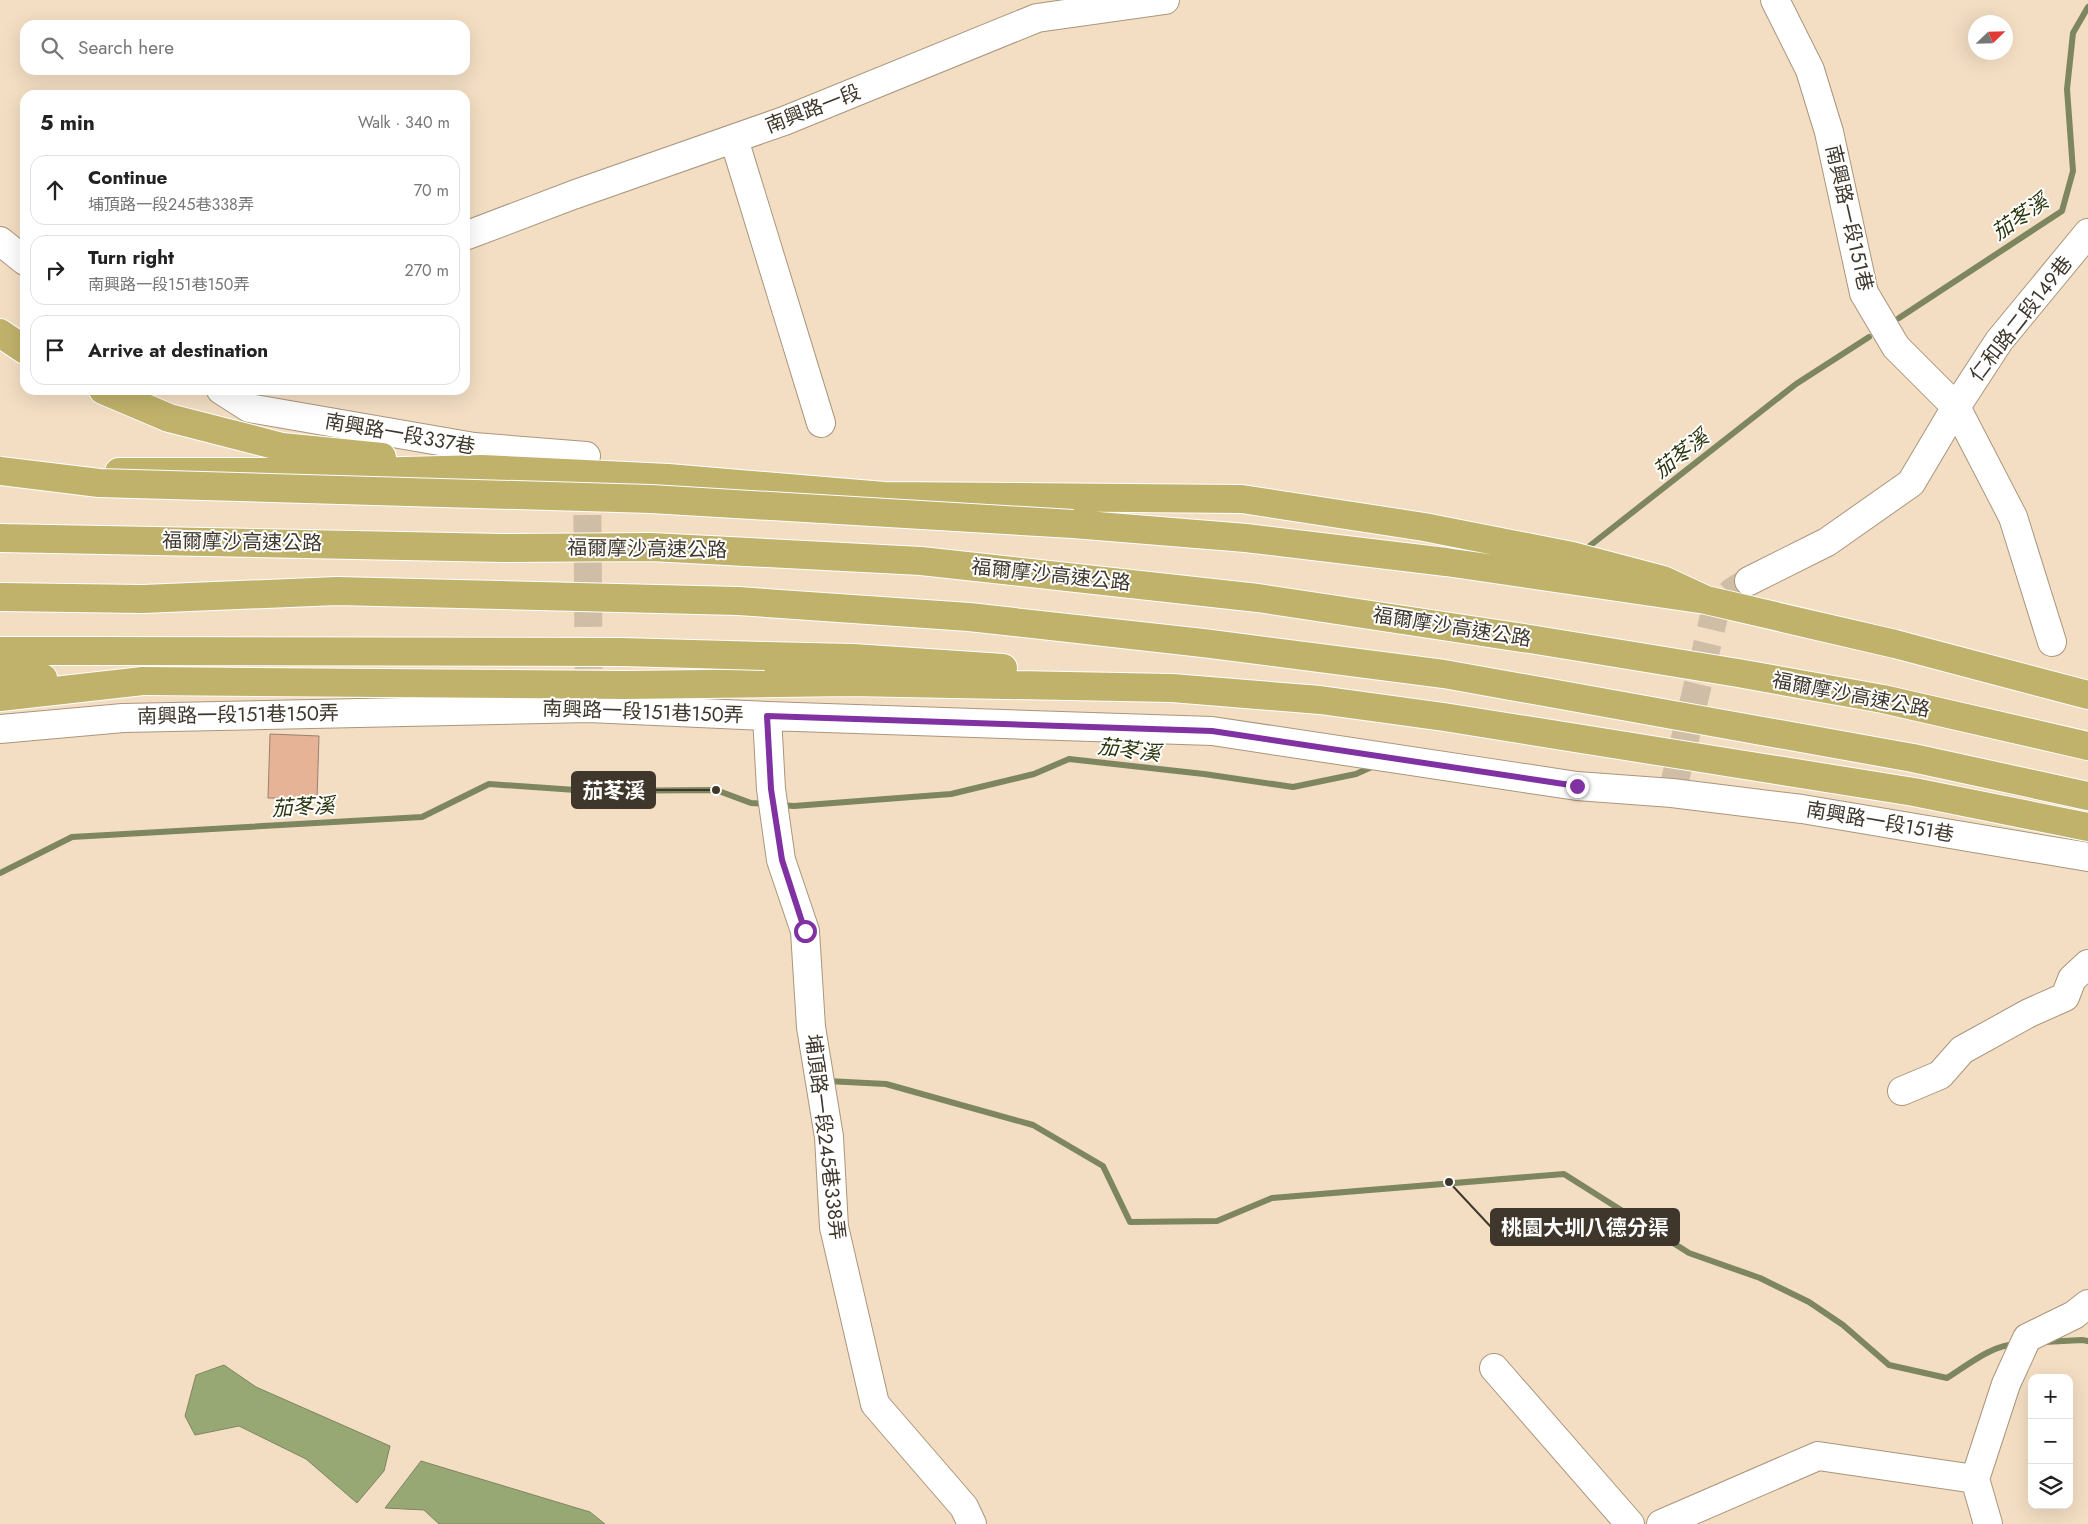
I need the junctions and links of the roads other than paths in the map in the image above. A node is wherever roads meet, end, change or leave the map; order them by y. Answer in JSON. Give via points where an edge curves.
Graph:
{"nodes":[{"id":1,"x":1165,"y":0,"type":"edge"},
{"id":2,"x":1775,"y":0,"type":"edge"},
{"id":3,"x":734,"y":139,"type":"junction"},
{"id":4,"x":2088,"y":233,"type":"edge"},
{"id":5,"x":470,"y":234,"type":"edge"},
{"id":6,"x":0,"y":241,"type":"edge"},
{"id":7,"x":20,"y":257,"type":"edge"},
{"id":8,"x":0,"y":333,"type":"edge"},
{"id":9,"x":20,"y":347,"type":"edge"},
{"id":10,"x":115,"y":395,"type":"edge"},
{"id":11,"x":229,"y":395,"type":"edge"},
{"id":12,"x":1956,"y":407,"type":"junction"},
{"id":13,"x":821,"y":423,"type":"dead end"},
{"id":14,"x":586,"y":456,"type":"dead end"},
{"id":15,"x":482,"y":469,"type":"junction"},
{"id":16,"x":0,"y":471,"type":"edge"},
{"id":17,"x":0,"y":476,"type":"edge"},
{"id":18,"x":0,"y":538,"type":"edge"},
{"id":19,"x":1749,"y":582,"type":"tunnel mouth"},
{"id":20,"x":0,"y":597,"type":"edge"},
{"id":21,"x":1706,"y":600,"type":"junction"},
{"id":22,"x":2052,"y":642,"type":"dead end"},
{"id":23,"x":0,"y":651,"type":"edge"},
{"id":24,"x":0,"y":677,"type":"edge"},
{"id":25,"x":143,"y":681,"type":"junction"},
{"id":26,"x":1172,"y":688,"type":"junction"},
{"id":27,"x":2088,"y":695,"type":"edge"},
{"id":28,"x":0,"y":697,"type":"edge"},
{"id":29,"x":767,"y":716,"type":"junction"},
{"id":30,"x":0,"y":729,"type":"edge"},
{"id":31,"x":2088,"y":746,"type":"edge"},
{"id":32,"x":1672,"y":793,"type":"joint"},
{"id":33,"x":2088,"y":796,"type":"edge"},
{"id":34,"x":2088,"y":827,"type":"edge"},
{"id":35,"x":2088,"y":857,"type":"edge"},
{"id":36,"x":2088,"y":964,"type":"edge"},
{"id":37,"x":1902,"y":1091,"type":"dead end"},
{"id":38,"x":2088,"y":1304,"type":"edge"},
{"id":39,"x":1494,"y":1368,"type":"dead end"},
{"id":40,"x":1975,"y":1479,"type":"junction"},
{"id":41,"x":972,"y":1524,"type":"edge"},
{"id":42,"x":1630,"y":1524,"type":"edge"},
{"id":43,"x":1660,"y":1524,"type":"edge"},
{"id":44,"x":1988,"y":1524,"type":"edge"}],
"edges":[{"from":1,"to":3,"type":"street","name":"南興路一段","via":[[1037,18]]},
{"from":2,"to":12,"type":"street","name":"南興路一段151巷","via":[[1810,70],[1829,132],[1864,293],[1896,347]]},
{"from":3,"to":5,"type":"street","name":"南興路一段"},
{"from":3,"to":13,"type":"street"},
{"from":4,"to":12,"type":"street","name":"仁和路二段149巷","via":[[1999,341]]},
{"from":6,"to":7,"type":"street"},
{"from":8,"to":9,"type":"highway"},
{"from":10,"to":15,"type":"highway","via":[[169,418],[282,447]]},
{"from":11,"to":14,"type":"street","name":"南興路一段337巷","via":[[249,408],[474,447]]},
{"from":12,"to":19,"type":"street","via":[[1911,483],[1827,542]]},
{"from":12,"to":22,"type":"street","name":"南興路一段151巷","via":[[2013,517]]},
{"from":15,"to":17,"type":"highway","via":[[170,471]]},
{"from":15,"to":21,"type":"highway","via":[[668,478],[884,496],[1242,499],[1424,527],[1572,556],[1663,580]]},
{"from":16,"to":21,"type":"highway","bridge":true,"via":[[99,483],[651,499],[1073,524],[1246,538],[1446,562]]},
{"from":18,"to":31,"type":"highway","name":"福爾摩沙高速公路","via":[[503,548],[651,547],[921,561],[1258,598],[1536,640],[1883,699]]},
{"from":20,"to":33,"type":"highway","via":[[143,599],[347,591],[738,601],[969,617],[1444,674],[1913,758]]},
{"from":21,"to":27,"type":"highway","via":[[1895,644]]},
{"from":23,"to":26,"type":"highway","bridge":true,"via":[[622,652],[853,658],[1000,667]]},
{"from":24,"to":25,"type":"highway"},
{"from":25,"to":26,"type":"highway","bridge":true,"via":[[625,685],[850,682]]},
{"from":25,"to":28,"type":"highway"},
{"from":26,"to":34,"type":"highway","via":[[1320,700],[1444,717],[1914,792]]},
{"from":29,"to":30,"type":"street","name":"南興路一段151巷150弄","via":[[629,708],[478,709],[123,718]]},
{"from":29,"to":32,"type":"street","name":"南興路一段151巷150弄","via":[[1212,731],[1577,786]]},
{"from":29,"to":41,"type":"street","name":"埔頂路一段245巷338弄","via":[[776,827],[782,860],[805,931],[811,1027],[829,1137],[834,1227],[875,1404],[964,1507]]},
{"from":32,"to":35,"type":"street","name":"南興路一段151巷","via":[[1802,809]]},
{"from":36,"to":37,"type":"street","via":[[2072,979],[2065,997],[1962,1050],[1940,1075]]},
{"from":38,"to":40,"type":"street","via":[[2024,1345],[2006,1384]]},
{"from":39,"to":42,"type":"street"},
{"from":40,"to":43,"type":"street","via":[[1818,1456]]},
{"from":40,"to":44,"type":"street"}]}
